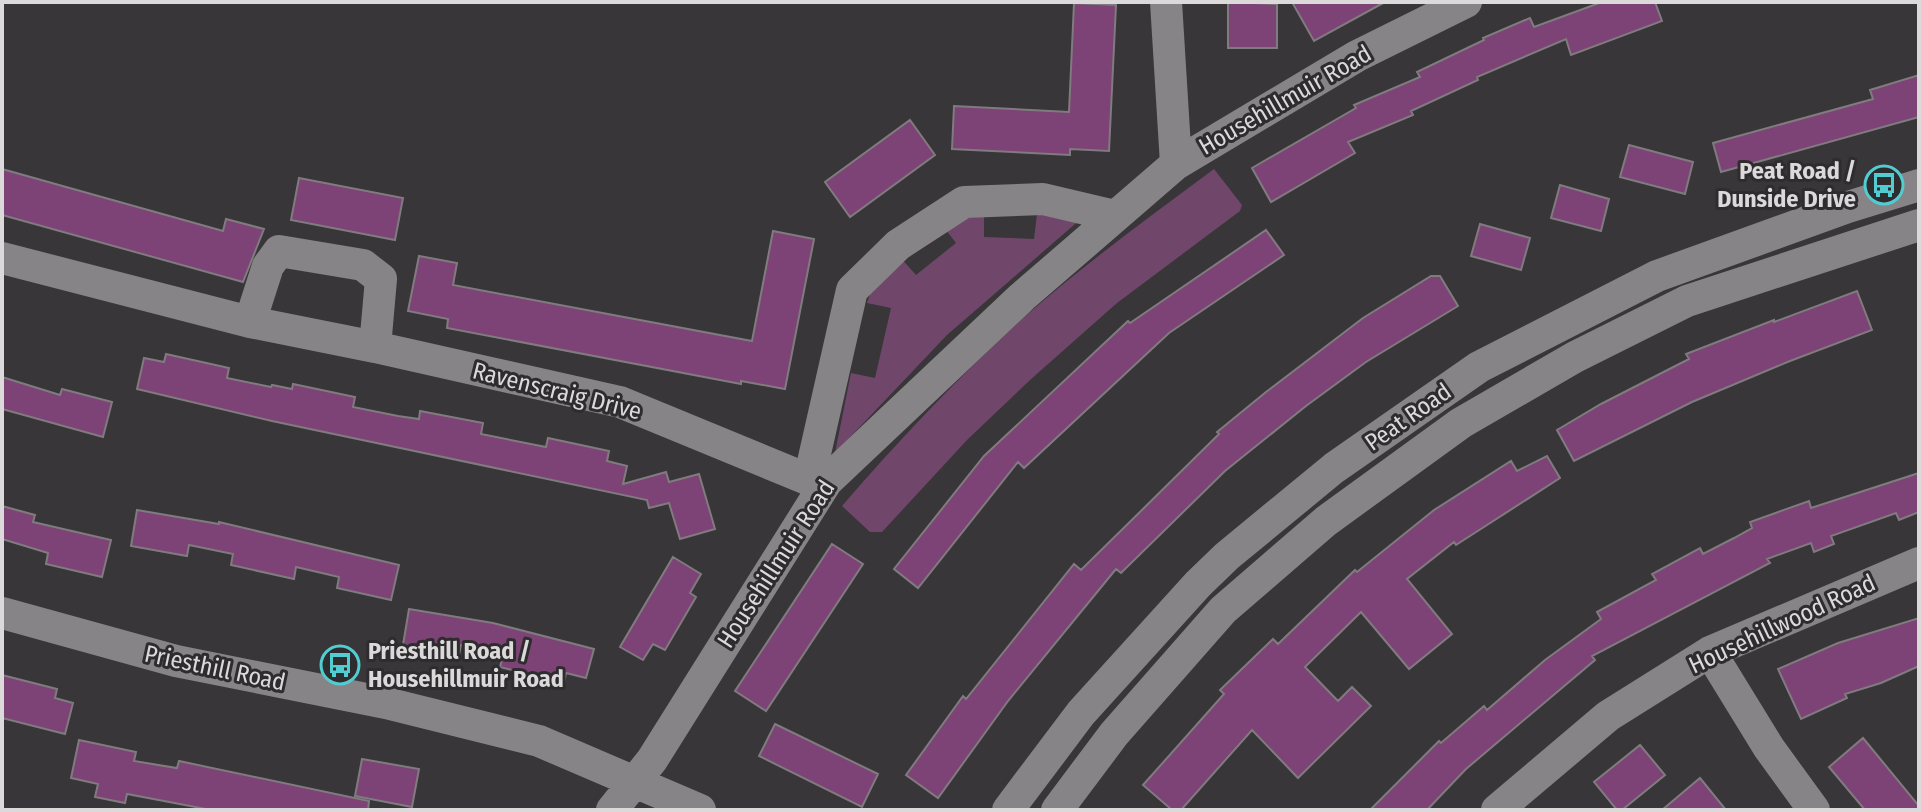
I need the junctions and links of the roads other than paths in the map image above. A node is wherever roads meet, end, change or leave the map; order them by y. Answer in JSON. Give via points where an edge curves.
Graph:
{"nodes":[{"id":1,"x":1166,"y":2,"type":"edge"},
{"id":2,"x":1466,"y":2,"type":"edge"},
{"id":3,"x":1176,"y":164,"type":"junction"},
{"id":4,"x":1919,"y":185,"type":"edge"},
{"id":5,"x":1115,"y":216,"type":"junction"},
{"id":6,"x":1919,"y":225,"type":"edge"},
{"id":7,"x":2,"y":258,"type":"edge"},
{"id":8,"x":250,"y":322,"type":"junction"},
{"id":9,"x":375,"y":347,"type":"junction"},
{"id":10,"x":816,"y":483,"type":"junction"},
{"id":11,"x":1919,"y":563,"type":"edge"},
{"id":12,"x":2,"y":613,"type":"edge"},
{"id":13,"x":1710,"y":652,"type":"junction"},
{"id":14,"x":636,"y":782,"type":"junction"},
{"id":15,"x":612,"y":810,"type":"edge"},
{"id":16,"x":700,"y":810,"type":"edge"},
{"id":17,"x":1008,"y":810,"type":"edge"},
{"id":18,"x":1057,"y":810,"type":"edge"},
{"id":19,"x":1497,"y":810,"type":"edge"},
{"id":20,"x":1814,"y":810,"type":"edge"}],
"edges":[{"from":1,"to":3,"type":"street"},
{"from":2,"to":3,"type":"street","name":"Househillmuir Road","via":[[1357,56]]},
{"from":3,"to":5,"type":"street","name":"Househillmuir Road"},
{"from":4,"to":17,"type":"street","name":"Peat Road","via":[[1657,276],[1479,367],[1334,468],[1227,556],[1081,713]]},
{"from":5,"to":10,"type":"street","name":"Househillmuir Road"},
{"from":5,"to":10,"type":"street","name":"Househillmuir Road","via":[[1043,199],[964,202],[898,245],[852,290]]},
{"from":6,"to":18,"type":"street","name":"Peat Road","via":[[1687,301],[1461,423],[1326,521],[1223,610],[1114,734]]},
{"from":7,"to":8,"type":"street","name":"Ravenscraig Drive"},
{"from":8,"to":9,"type":"street","name":"Ravenscraig Drive"},
{"from":8,"to":9,"type":"street","via":[[268,266],[279,251],[363,265],[381,279]]},
{"from":9,"to":10,"type":"street","name":"Ravenscraig Drive","via":[[620,402]]},
{"from":10,"to":14,"type":"street","name":"Househillmuir Road"},
{"from":11,"to":13,"type":"street","name":"Househillwood Road"},
{"from":12,"to":14,"type":"street","name":"Priesthill Road","via":[[176,661],[539,741]]},
{"from":13,"to":19,"type":"street","name":"Househillwood Road","via":[[1608,716]]},
{"from":13,"to":20,"type":"street"},
{"from":14,"to":15,"type":"street","name":"Househillmuir Road"},
{"from":14,"to":16,"type":"street","name":"Priesthill Road"}]}
